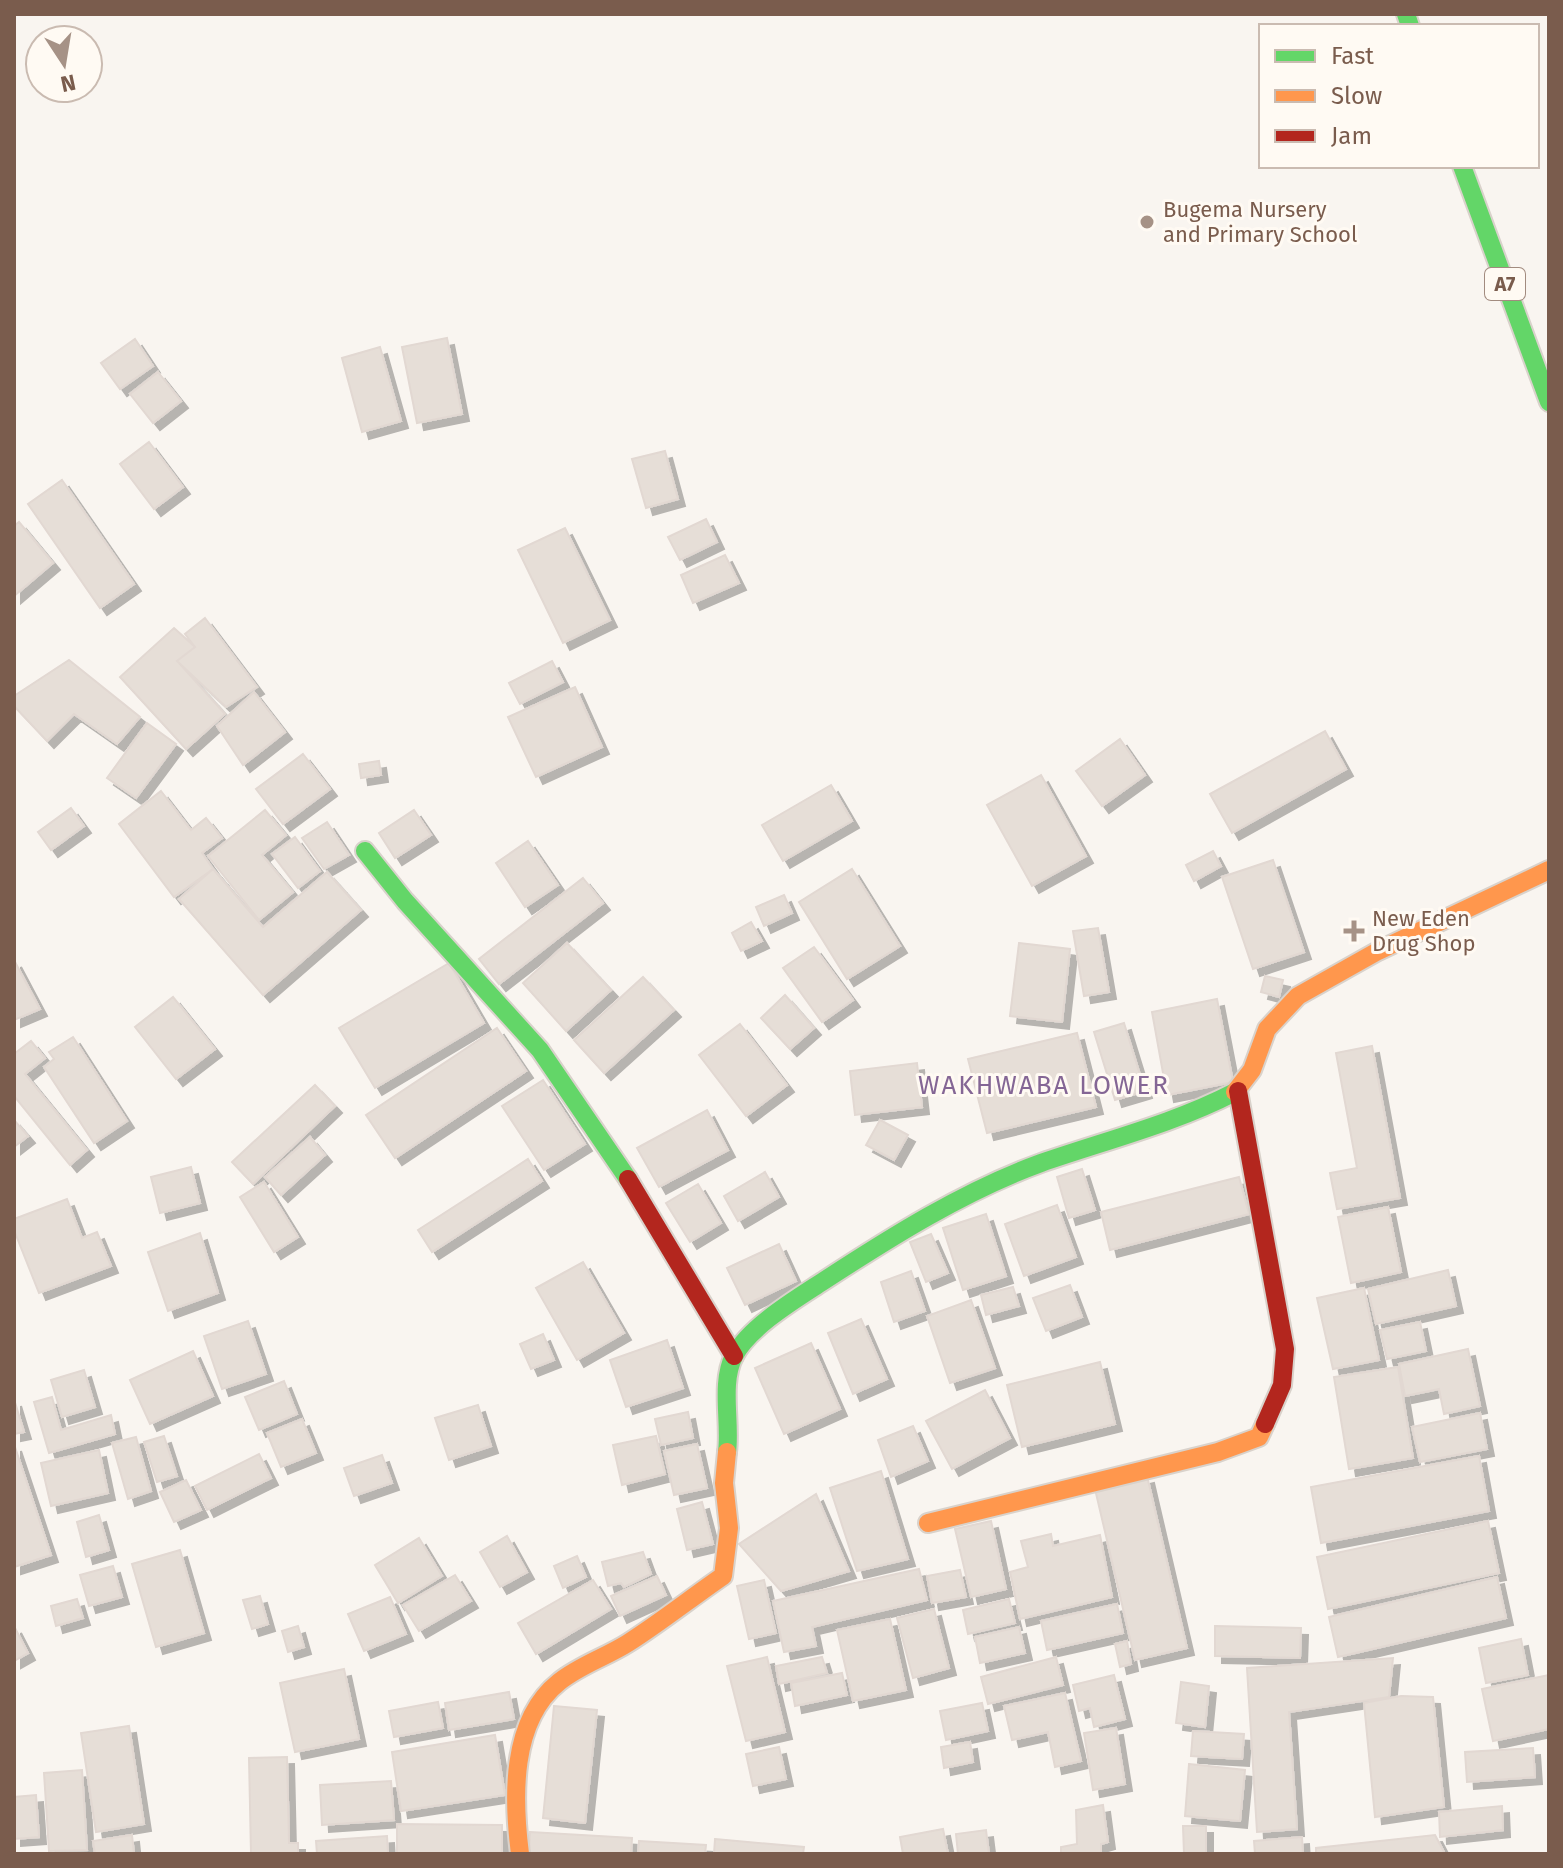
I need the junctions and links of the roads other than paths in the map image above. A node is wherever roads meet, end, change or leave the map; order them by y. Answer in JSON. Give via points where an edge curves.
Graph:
{"nodes":[{"id":1,"x":1463,"y":168,"type":"edge"},
{"id":2,"x":1549,"y":402,"type":"edge"},
{"id":3,"x":365,"y":851,"type":"dead end"},
{"id":4,"x":1549,"y":870,"type":"edge"},
{"id":5,"x":1238,"y":1091,"type":"junction"},
{"id":6,"x":734,"y":1356,"type":"junction"},
{"id":7,"x":928,"y":1523,"type":"dead end"},
{"id":8,"x":520,"y":1854,"type":"edge"}],
"edges":[{"from":1,"to":2,"type":"street","number":"A7"},
{"from":3,"to":6,"type":"street","via":[[540,1050],[612,1152]]},
{"from":4,"to":5,"type":"street","via":[[1378,951],[1298,996],[1267,1029]]},
{"from":5,"to":6,"type":"street","via":[[1193,1114],[1039,1164],[893,1236],[772,1315]]},
{"from":5,"to":7,"type":"street","via":[[1285,1349],[1282,1385],[1259,1437],[1218,1452]]},
{"from":6,"to":8,"type":"street","via":[[727,1396],[730,1430],[724,1483],[729,1528],[723,1576],[628,1643],[555,1685],[532,1713],[520,1764]]}]}
